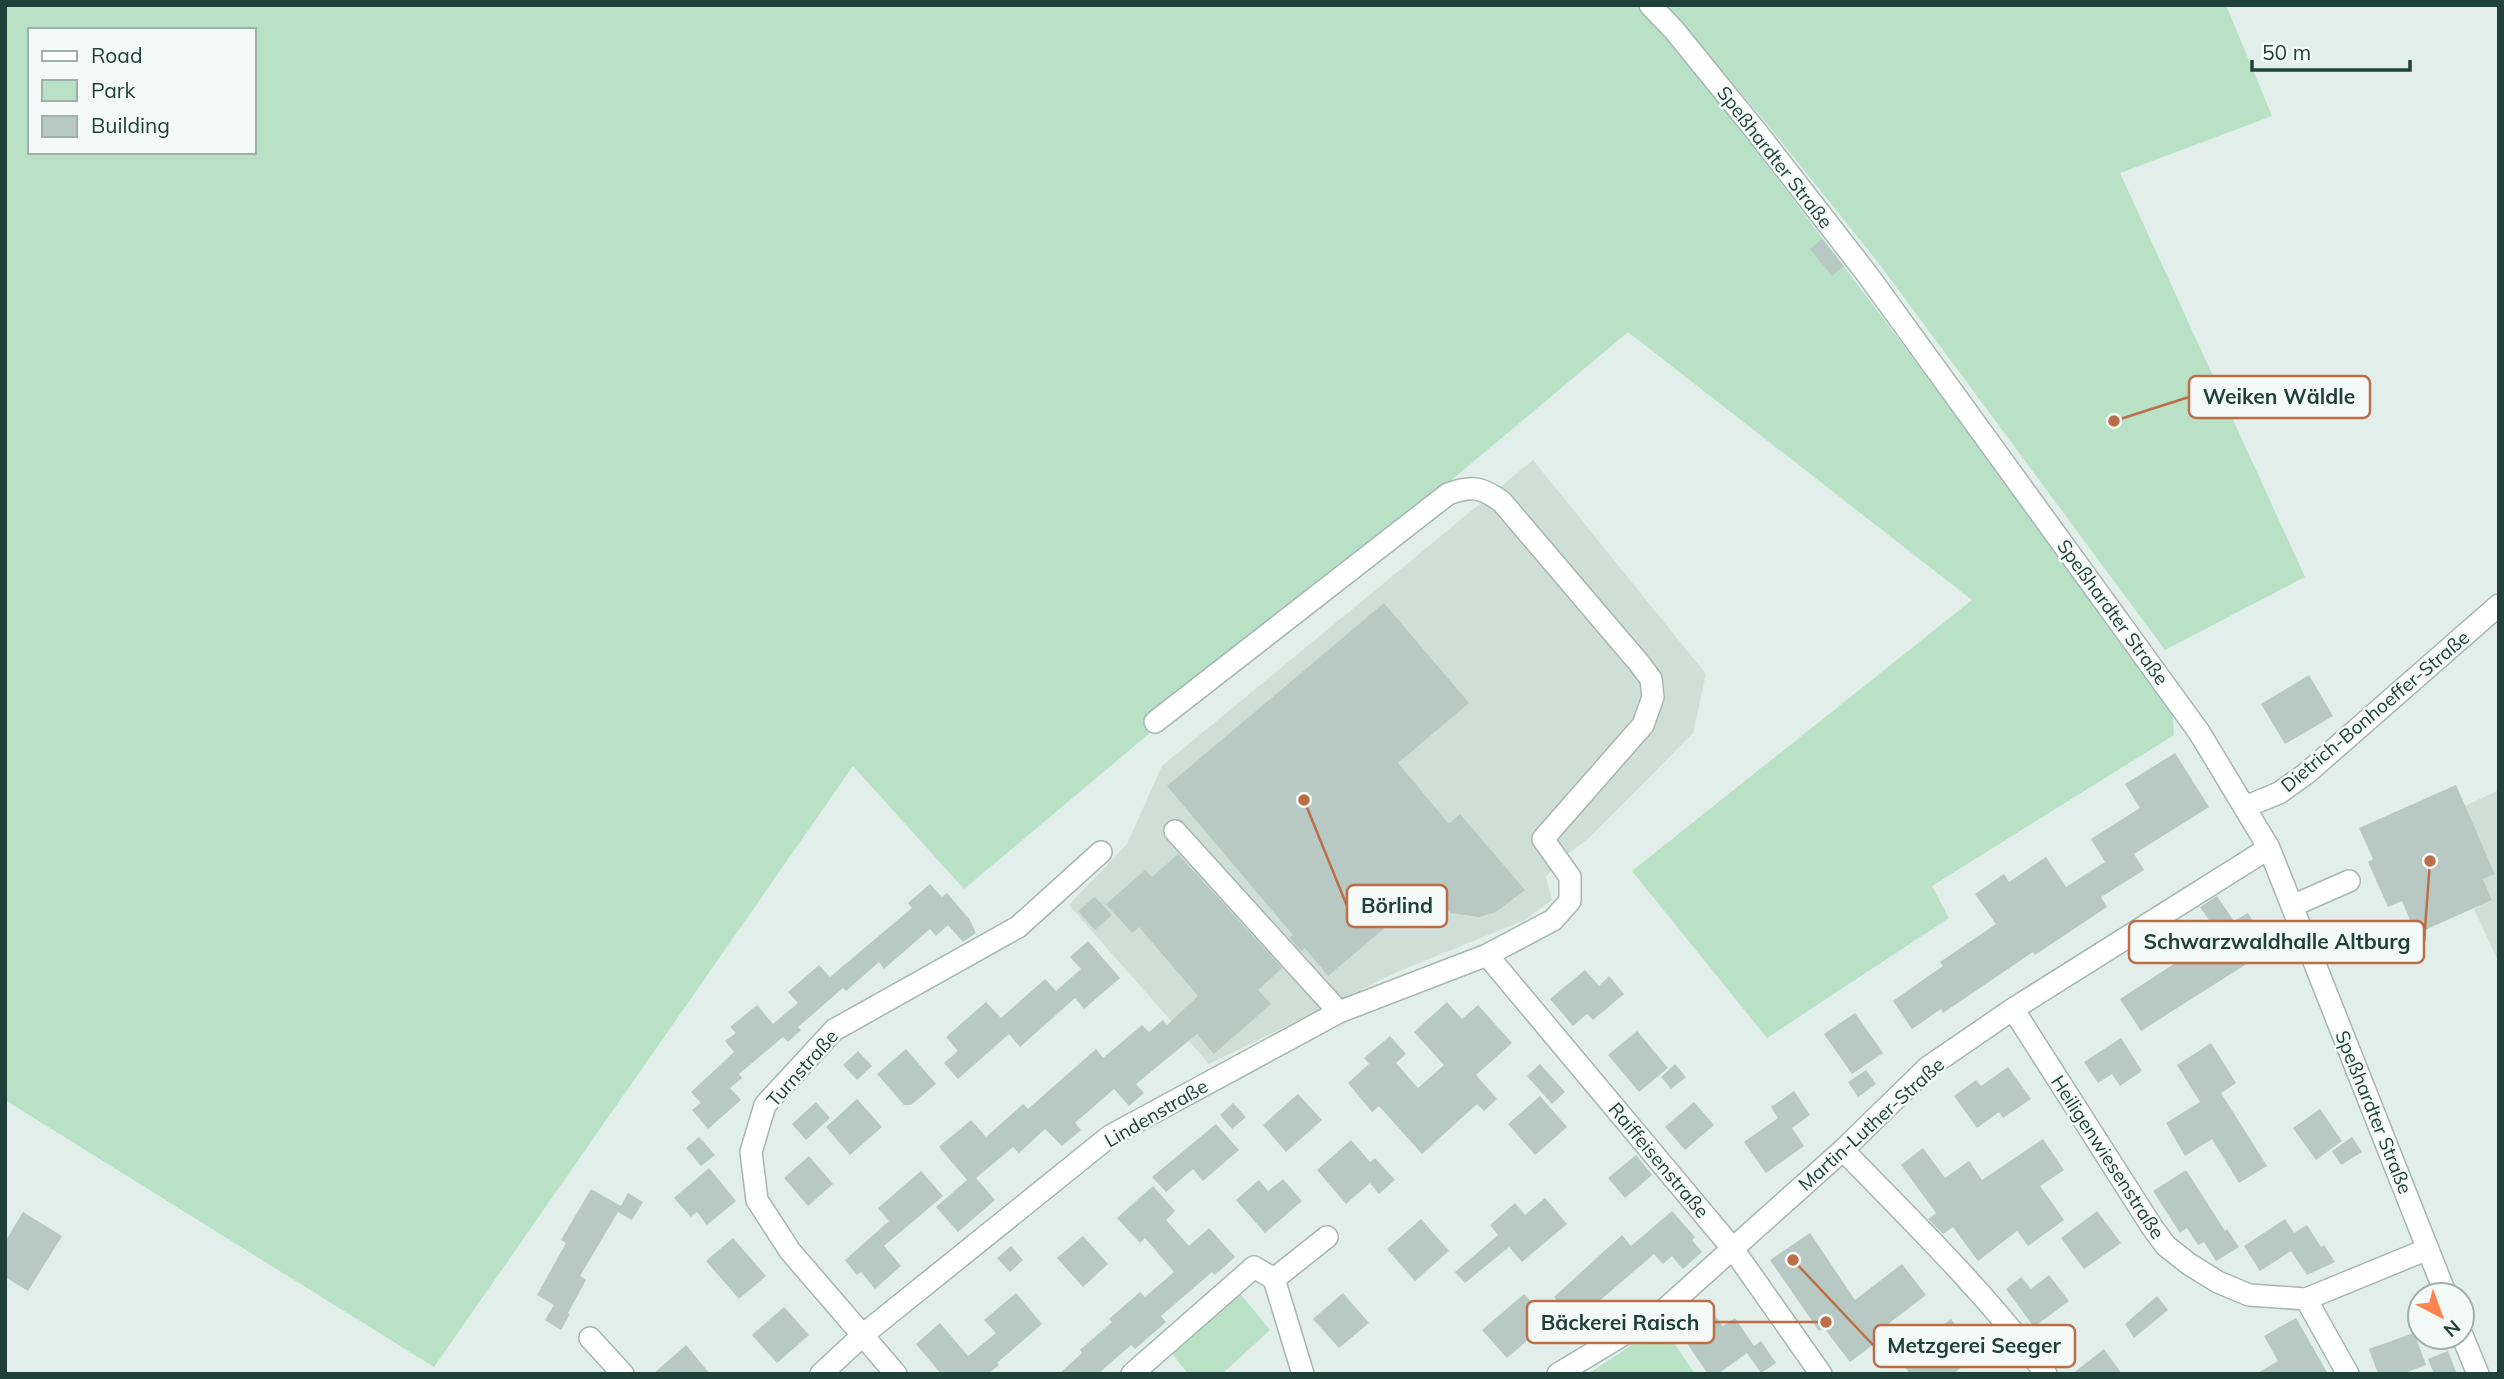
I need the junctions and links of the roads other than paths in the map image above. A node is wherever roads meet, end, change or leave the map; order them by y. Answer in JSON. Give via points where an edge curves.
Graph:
{"nodes":[{"id":1,"x":1650,"y":5,"type":"edge"},
{"id":2,"x":2499,"y":605,"type":"edge"},
{"id":3,"x":1155,"y":722,"type":"dead end"},
{"id":4,"x":2245,"y":807,"type":"junction"},
{"id":5,"x":1175,"y":831,"type":"dead end"},
{"id":6,"x":2269,"y":848,"type":"junction"},
{"id":7,"x":1101,"y":852,"type":"dead end"},
{"id":8,"x":2349,"y":881,"type":"dead end"},
{"id":9,"x":2292,"y":906,"type":"junction"},
{"id":10,"x":1487,"y":955,"type":"junction"},
{"id":11,"x":2013,"y":1009,"type":"junction"},
{"id":12,"x":1339,"y":1012,"type":"junction"},
{"id":13,"x":1843,"y":1150,"type":"junction"},
{"id":14,"x":1327,"y":1237,"type":"dead end"},
{"id":15,"x":1733,"y":1248,"type":"junction"},
{"id":16,"x":2428,"y":1250,"type":"junction"},
{"id":17,"x":1274,"y":1279,"type":"junction"},
{"id":18,"x":2440,"y":1281,"type":"edge"},
{"id":19,"x":2306,"y":1299,"type":"junction"},
{"id":20,"x":864,"y":1334,"type":"junction"},
{"id":21,"x":590,"y":1338,"type":"dead end"},
{"id":22,"x":2468,"y":1351,"type":"edge"},
{"id":23,"x":623,"y":1374,"type":"edge"},
{"id":24,"x":821,"y":1374,"type":"edge"},
{"id":25,"x":896,"y":1374,"type":"edge"},
{"id":26,"x":1132,"y":1374,"type":"edge"},
{"id":27,"x":1303,"y":1374,"type":"edge"},
{"id":28,"x":1558,"y":1374,"type":"edge"},
{"id":29,"x":1821,"y":1374,"type":"edge"},
{"id":30,"x":2046,"y":1374,"type":"edge"},
{"id":31,"x":2348,"y":1374,"type":"edge"},
{"id":32,"x":2477,"y":1374,"type":"edge"}],
"edges":[{"from":1,"to":4,"type":"street","name":"Speßhardter Straße","via":[[1756,131],[1875,285],[2192,721]]},
{"from":2,"to":4,"type":"street","name":"Dietrich-Bonhoeffer-Straße","via":[[2306,773],[2279,793]]},
{"from":3,"to":10,"type":"street","name":"Lindenstraße","via":[[1448,494],[1465,487],[1488,491],[1651,678],[1653,696],[1643,724],[1543,839],[1570,877],[1570,901],[1553,920]]},
{"from":4,"to":6,"type":"street","name":"Speßhardter Straße"},
{"from":5,"to":12,"type":"street"},
{"from":6,"to":9,"type":"street","name":"Speßhardter Straße"},
{"from":6,"to":11,"type":"street","name":"Martin-Luther-Straße"},
{"from":7,"to":20,"type":"street","name":"Turnstraße","via":[[1018,927],[834,1030],[765,1105],[751,1152],[757,1200],[790,1251]]},
{"from":8,"to":9,"type":"street"},
{"from":9,"to":16,"type":"street","name":"Speßhardter Straße"},
{"from":10,"to":12,"type":"street","name":"Lindenstraße"},
{"from":10,"to":15,"type":"street","name":"Raiffeisenstraße"},
{"from":11,"to":13,"type":"street","name":"Martin-Luther-Straße","via":[[1927,1068]]},
{"from":11,"to":19,"type":"street","name":"Heiligenwiesenstraße","via":[[2166,1246],[2218,1282],[2249,1294]]},
{"from":12,"to":20,"type":"street","name":"Lindenstraße","via":[[1110,1136]]},
{"from":13,"to":15,"type":"street","name":"Martin-Luther-Straße"},
{"from":13,"to":30,"type":"street","via":[[1955,1266]]},
{"from":14,"to":17,"type":"street"},
{"from":15,"to":28,"type":"street","name":"Martin-Luther-Straße","via":[[1664,1310]]},
{"from":15,"to":29,"type":"street","name":"Raiffeisenstraße"},
{"from":16,"to":18,"type":"street","name":"Speßhardter Straße"},
{"from":16,"to":19,"type":"street","name":"Heiligenwiesenstraße"},
{"from":17,"to":26,"type":"street","via":[[1254,1267]]},
{"from":17,"to":27,"type":"street"},
{"from":19,"to":31,"type":"street"},
{"from":20,"to":24,"type":"street","name":"Lindenstraße"},
{"from":20,"to":25,"type":"street","name":"Turnstraße"},
{"from":21,"to":23,"type":"street"},
{"from":22,"to":32,"type":"street"}]}
